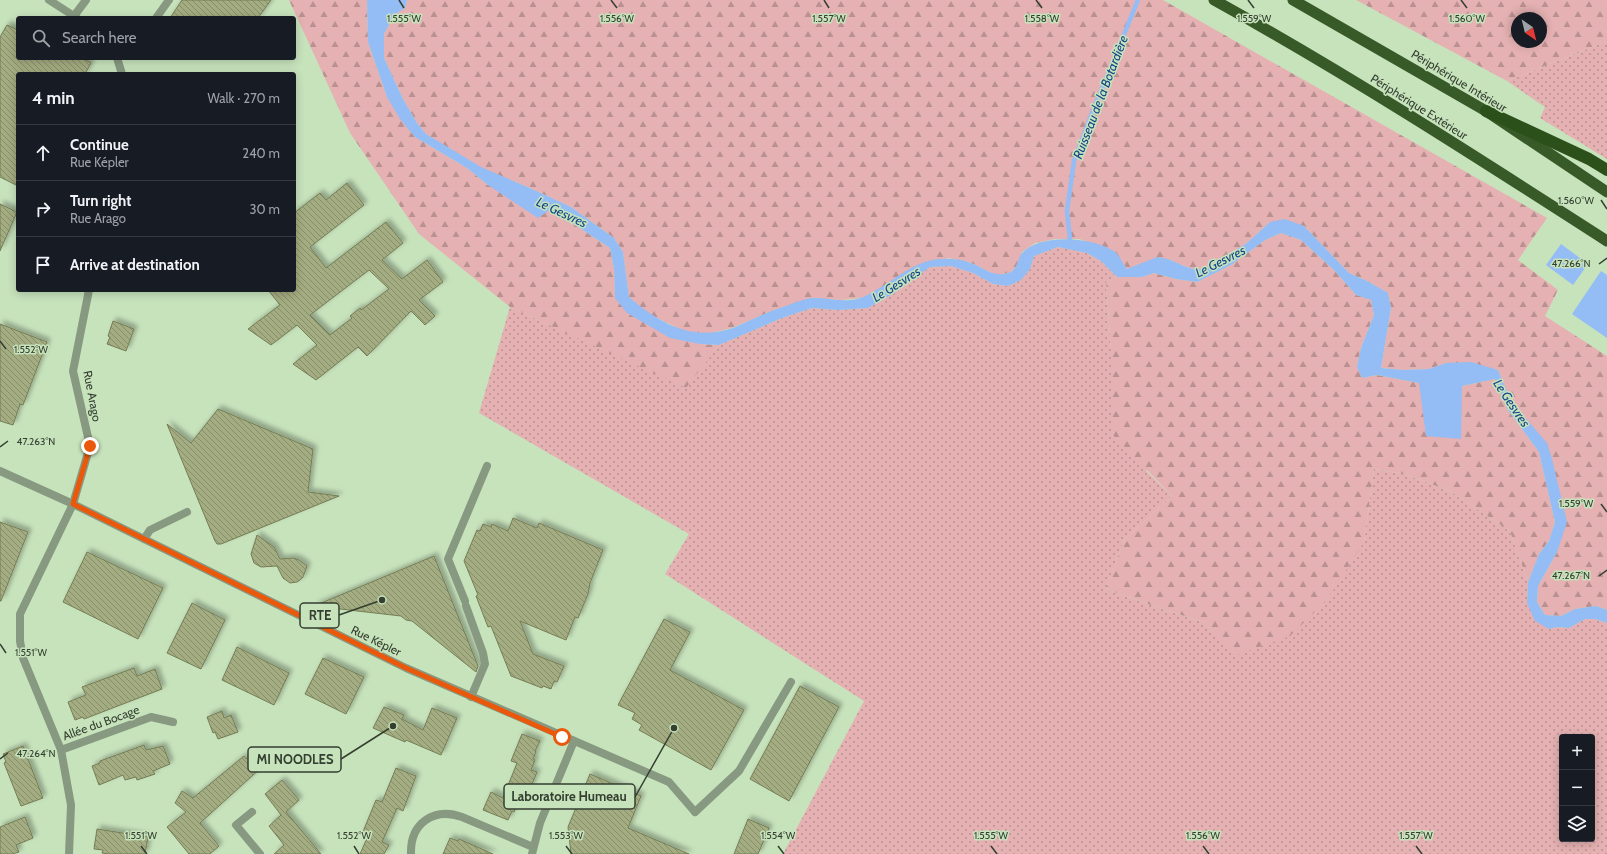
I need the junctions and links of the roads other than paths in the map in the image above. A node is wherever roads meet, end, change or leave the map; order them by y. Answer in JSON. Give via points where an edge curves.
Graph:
{"nodes":[{"id":1,"x":49,"y":0,"type":"edge"},
{"id":2,"x":86,"y":0,"type":"edge"},
{"id":3,"x":169,"y":0,"type":"edge"},
{"id":4,"x":1214,"y":0,"type":"edge"},
{"id":5,"x":1293,"y":0,"type":"edge"},
{"id":6,"x":74,"y":16,"type":"edge"},
{"id":7,"x":77,"y":16,"type":"edge"},
{"id":8,"x":157,"y":16,"type":"edge"},
{"id":9,"x":118,"y":60,"type":"edge"},
{"id":10,"x":122,"y":72,"type":"edge"},
{"id":11,"x":1486,"y":112,"type":"junction"},
{"id":12,"x":1607,"y":170,"type":"edge"},
{"id":13,"x":1607,"y":192,"type":"edge"},
{"id":14,"x":1607,"y":241,"type":"edge"},
{"id":15,"x":89,"y":292,"type":"edge"},
{"id":16,"x":487,"y":466,"type":"dead end"},
{"id":17,"x":0,"y":471,"type":"edge"},
{"id":18,"x":73,"y":504,"type":"junction"},
{"id":19,"x":187,"y":512,"type":"dead end"},
{"id":20,"x":144,"y":539,"type":"junction"},
{"id":21,"x":791,"y":682,"type":"dead end"},
{"id":22,"x":471,"y":697,"type":"junction"},
{"id":23,"x":173,"y":722,"type":"dead end"},
{"id":24,"x":574,"y":741,"type":"junction"},
{"id":25,"x":60,"y":750,"type":"junction"},
{"id":26,"x":252,"y":812,"type":"dead end"},
{"id":27,"x":532,"y":851,"type":"edge"},
{"id":28,"x":69,"y":854,"type":"edge"},
{"id":29,"x":260,"y":854,"type":"edge"},
{"id":30,"x":411,"y":854,"type":"edge"}],
"edges":[{"from":1,"to":6,"type":"street"},
{"from":2,"to":7,"type":"street"},
{"from":3,"to":8,"type":"street"},
{"from":4,"to":14,"type":"highway","name":"Périphérique Extérieur","via":[[1363,87]]},
{"from":5,"to":11,"type":"highway","name":"Périphérique Intérieur"},
{"from":9,"to":10,"type":"street"},
{"from":11,"to":12,"type":"highway","via":[[1589,159]]},
{"from":11,"to":13,"type":"highway","name":"Périphérique Intérieur"},
{"from":15,"to":18,"type":"street","name":"Rue Arago","via":[[73,371],[90,446]]},
{"from":16,"to":22,"type":"street","via":[[448,560],[466,604],[485,664]]},
{"from":17,"to":18,"type":"street","name":"Rue Képler"},
{"from":18,"to":20,"type":"street","name":"Rue Képler"},
{"from":18,"to":25,"type":"street","name":"Rue Arago","via":[[20,614],[20,641],[24,658]]},
{"from":19,"to":20,"type":"street","via":[[150,530]]},
{"from":20,"to":22,"type":"street","name":"Rue Képler","via":[[406,668]]},
{"from":21,"to":24,"type":"street","name":"Rue Képler","via":[[740,771],[694,812],[669,782]]},
{"from":22,"to":24,"type":"street","name":"Rue Képler"},
{"from":23,"to":25,"type":"street","name":"Allée du Bocage","via":[[151,717]]},
{"from":24,"to":27,"type":"street","via":[[540,823]]},
{"from":25,"to":28,"type":"street","name":"Rue Arago","via":[[72,805]]},
{"from":26,"to":29,"type":"street","via":[[236,825]]},
{"from":27,"to":30,"type":"street","via":[[462,817],[443,813],[430,817],[420,824],[411,845]]}]}
